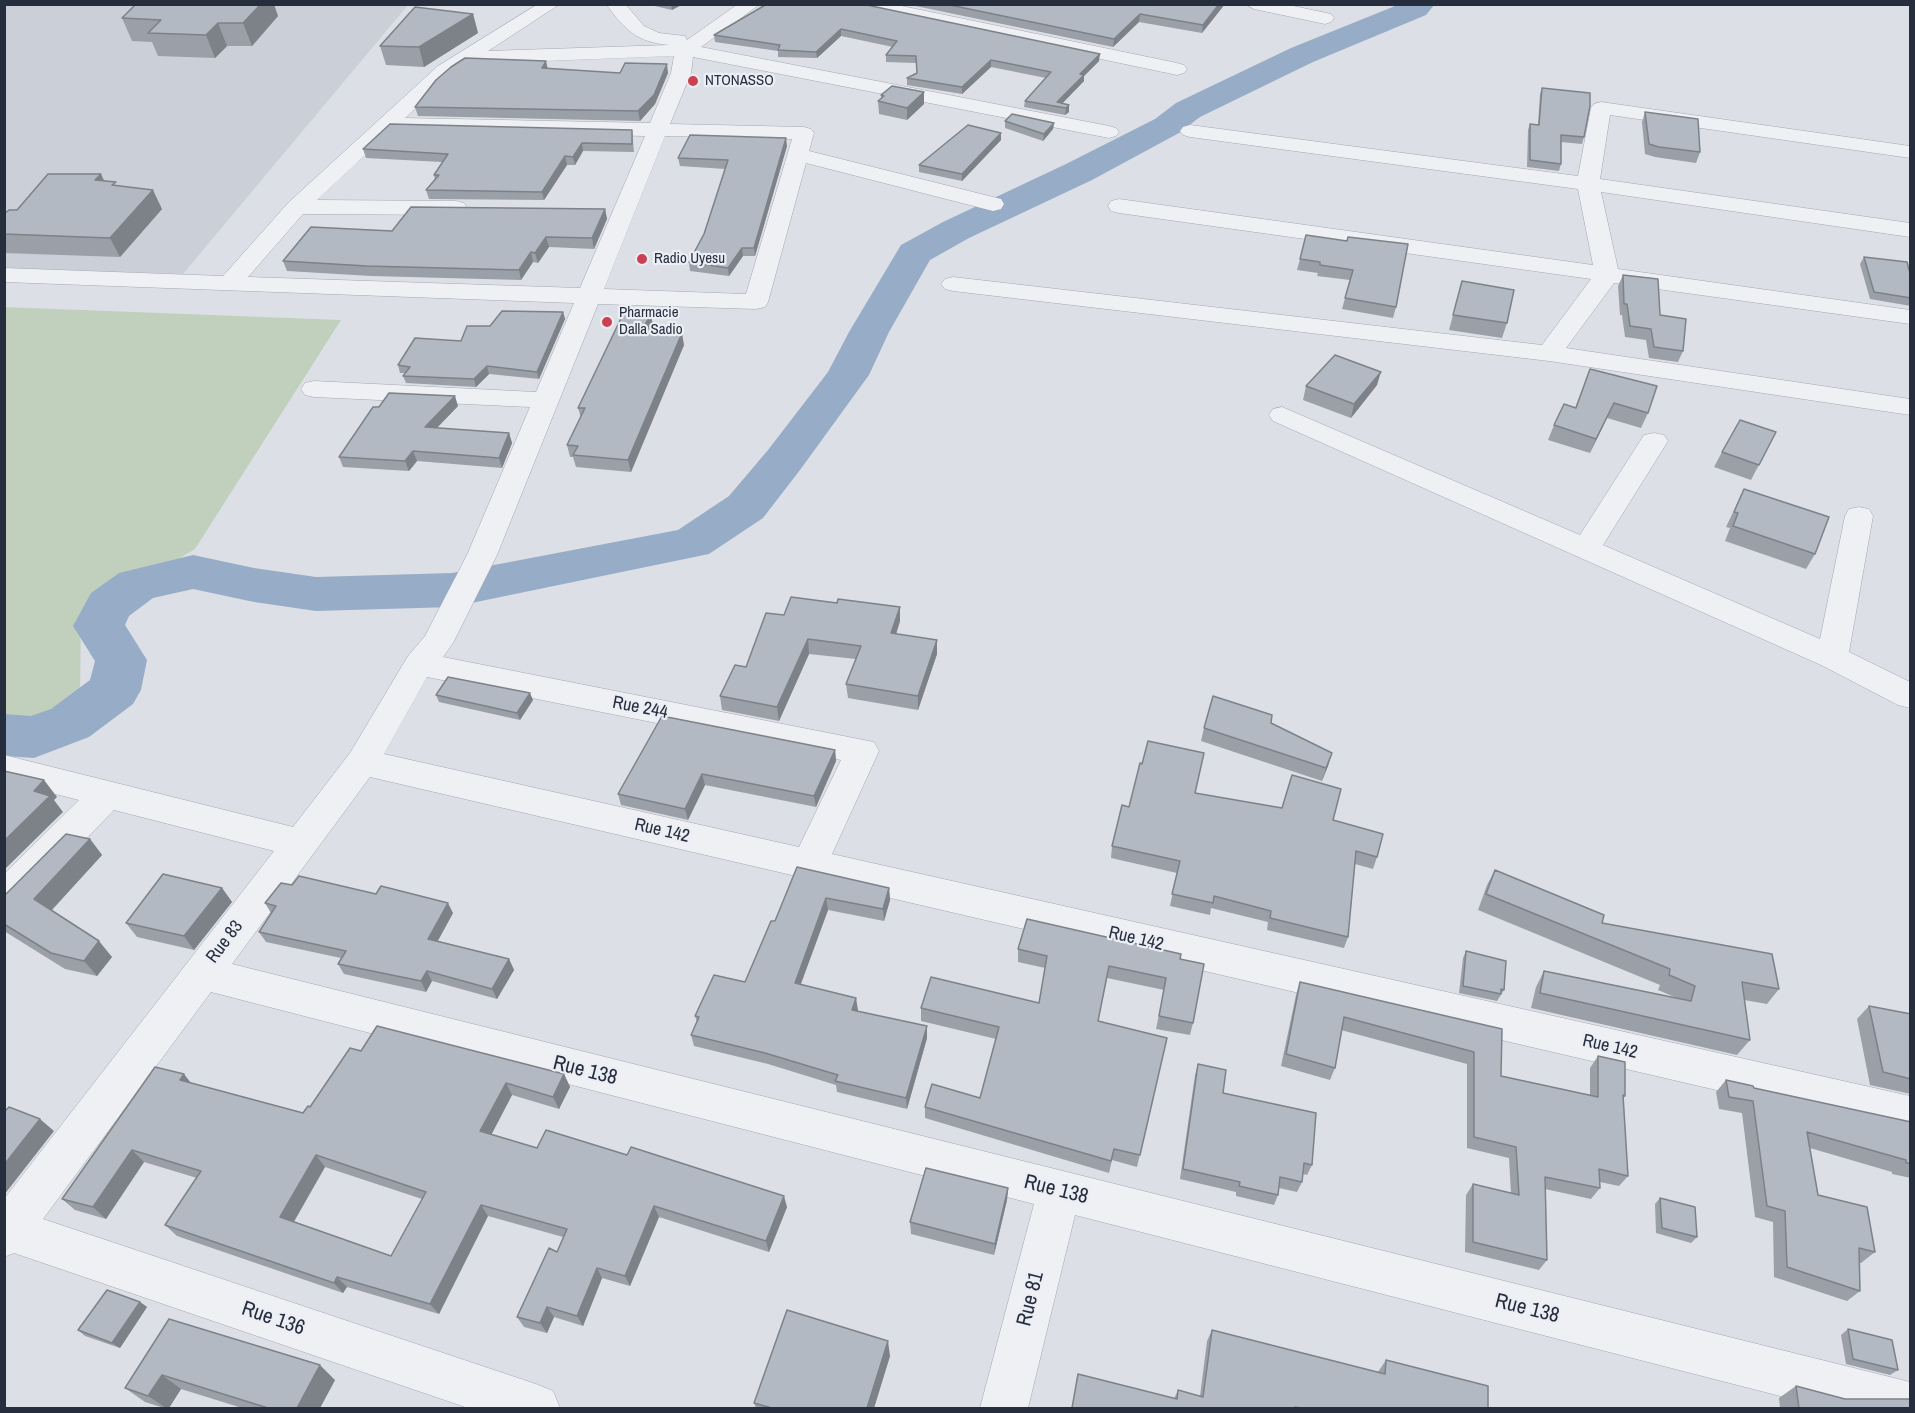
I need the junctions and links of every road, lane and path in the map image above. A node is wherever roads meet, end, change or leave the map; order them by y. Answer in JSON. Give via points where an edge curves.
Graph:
{"nodes":[{"id":1,"x":551,"y":4,"type":"edge"},
{"id":2,"x":615,"y":4,"type":"edge"},
{"id":3,"x":751,"y":4,"type":"edge"},
{"id":4,"x":863,"y":4,"type":"edge"},
{"id":5,"x":1254,"y":4,"type":"edge"},
{"id":6,"x":1325,"y":18,"type":"dead end"},
{"id":7,"x":690,"y":46,"type":"junction"},
{"id":8,"x":466,"y":58,"type":"junction"},
{"id":9,"x":1177,"y":69,"type":"dead end"},
{"id":10,"x":387,"y":124,"type":"junction"},
{"id":11,"x":658,"y":130,"type":"junction"},
{"id":12,"x":1190,"y":131,"type":"dead end"},
{"id":13,"x":1109,"y":132,"type":"dead end"},
{"id":14,"x":1911,"y":152,"type":"edge"},
{"id":15,"x":798,"y":154,"type":"junction"},
{"id":16,"x":1588,"y":184,"type":"junction"},
{"id":17,"x":993,"y":204,"type":"dead end"},
{"id":18,"x":1119,"y":206,"type":"dead end"},
{"id":19,"x":297,"y":207,"type":"junction"},
{"id":20,"x":473,"y":208,"type":"edge"},
{"id":21,"x":1911,"y":230,"type":"edge"},
{"id":22,"x":4,"y":275,"type":"edge"},
{"id":23,"x":1607,"y":275,"type":"junction"},
{"id":24,"x":229,"y":283,"type":"junction"},
{"id":25,"x":953,"y":284,"type":"dead end"},
{"id":26,"x":591,"y":296,"type":"junction"},
{"id":27,"x":1911,"y":317,"type":"edge"},
{"id":28,"x":1549,"y":353,"type":"junction"},
{"id":29,"x":314,"y":389,"type":"dead end"},
{"id":30,"x":547,"y":400,"type":"junction"},
{"id":31,"x":1911,"y":407,"type":"edge"},
{"id":32,"x":1282,"y":415,"type":"dead end"},
{"id":33,"x":1654,"y":441,"type":"dead end"},
{"id":34,"x":1859,"y":516,"type":"dead end"},
{"id":35,"x":1586,"y":549,"type":"junction"},
{"id":36,"x":428,"y":653,"type":"junction"},
{"id":37,"x":1832,"y":657,"type":"junction"},
{"id":38,"x":1911,"y":696,"type":"edge"},
{"id":39,"x":362,"y":762,"type":"junction"},
{"id":40,"x":4,"y":768,"type":"edge"},
{"id":41,"x":107,"y":794,"type":"junction"},
{"id":42,"x":300,"y":843,"type":"junction"},
{"id":43,"x":809,"y":865,"type":"junction"},
{"id":44,"x":4,"y":899,"type":"edge"},
{"id":45,"x":201,"y":974,"type":"junction"},
{"id":46,"x":1911,"y":1116,"type":"edge"},
{"id":47,"x":1059,"y":1190,"type":"junction"},
{"id":48,"x":7,"y":1232,"type":"edge"},
{"id":49,"x":1911,"y":1406,"type":"edge"},
{"id":50,"x":536,"y":1408,"type":"edge"},
{"id":51,"x":1004,"y":1408,"type":"edge"}],
"edges":[{"from":1,"to":8,"type":"street"},
{"from":2,"to":7,"type":"street","via":[[637,30]]},
{"from":3,"to":7,"type":"street"},
{"from":4,"to":9,"type":"street"},
{"from":5,"to":6,"type":"street"},
{"from":7,"to":8,"type":"street"},
{"from":7,"to":11,"type":"street","name":"Rue 83"},
{"from":7,"to":13,"type":"street"},
{"from":8,"to":10,"type":"street","via":[[445,70]]},
{"from":10,"to":11,"type":"street"},
{"from":10,"to":19,"type":"street"},
{"from":11,"to":15,"type":"street","via":[[804,133]]},
{"from":11,"to":26,"type":"street","name":"Rue 83","via":[[614,210]]},
{"from":12,"to":16,"type":"street"},
{"from":14,"to":16,"type":"street","via":[[1601,108]]},
{"from":15,"to":17,"type":"street"},
{"from":15,"to":26,"type":"street","via":[[756,302]]},
{"from":16,"to":21,"type":"street"},
{"from":16,"to":23,"type":"street"},
{"from":18,"to":23,"type":"street"},
{"from":19,"to":20,"type":"street"},
{"from":19,"to":24,"type":"street"},
{"from":22,"to":24,"type":"street"},
{"from":23,"to":27,"type":"street"},
{"from":23,"to":28,"type":"street"},
{"from":24,"to":26,"type":"street"},
{"from":25,"to":28,"type":"street"},
{"from":26,"to":30,"type":"street","name":"Rue 83"},
{"from":28,"to":31,"type":"street"},
{"from":29,"to":30,"type":"street"},
{"from":30,"to":36,"type":"street","name":"Rue 83","via":[[482,555]]},
{"from":32,"to":35,"type":"street"},
{"from":33,"to":35,"type":"street"},
{"from":34,"to":37,"type":"street"},
{"from":35,"to":37,"type":"street"},
{"from":36,"to":39,"type":"street","name":"Rue 83"},
{"from":36,"to":43,"type":"street","name":"Rue 244","via":[[861,751]]},
{"from":37,"to":38,"type":"street"},
{"from":39,"to":42,"type":"street","name":"Rue 83"},
{"from":39,"to":43,"type":"street","name":"Rue 142"},
{"from":40,"to":41,"type":"street"},
{"from":41,"to":42,"type":"street"},
{"from":41,"to":44,"type":"street"},
{"from":42,"to":45,"type":"street","name":"Rue 83"},
{"from":43,"to":46,"type":"street","name":"Rue 142"},
{"from":45,"to":47,"type":"street","name":"Rue 138"},
{"from":45,"to":48,"type":"street","name":"Rue 83"},
{"from":47,"to":49,"type":"street","name":"Rue 138"},
{"from":47,"to":51,"type":"street","name":"Rue 81"},
{"from":48,"to":50,"type":"street","name":"Rue 136"}]}
